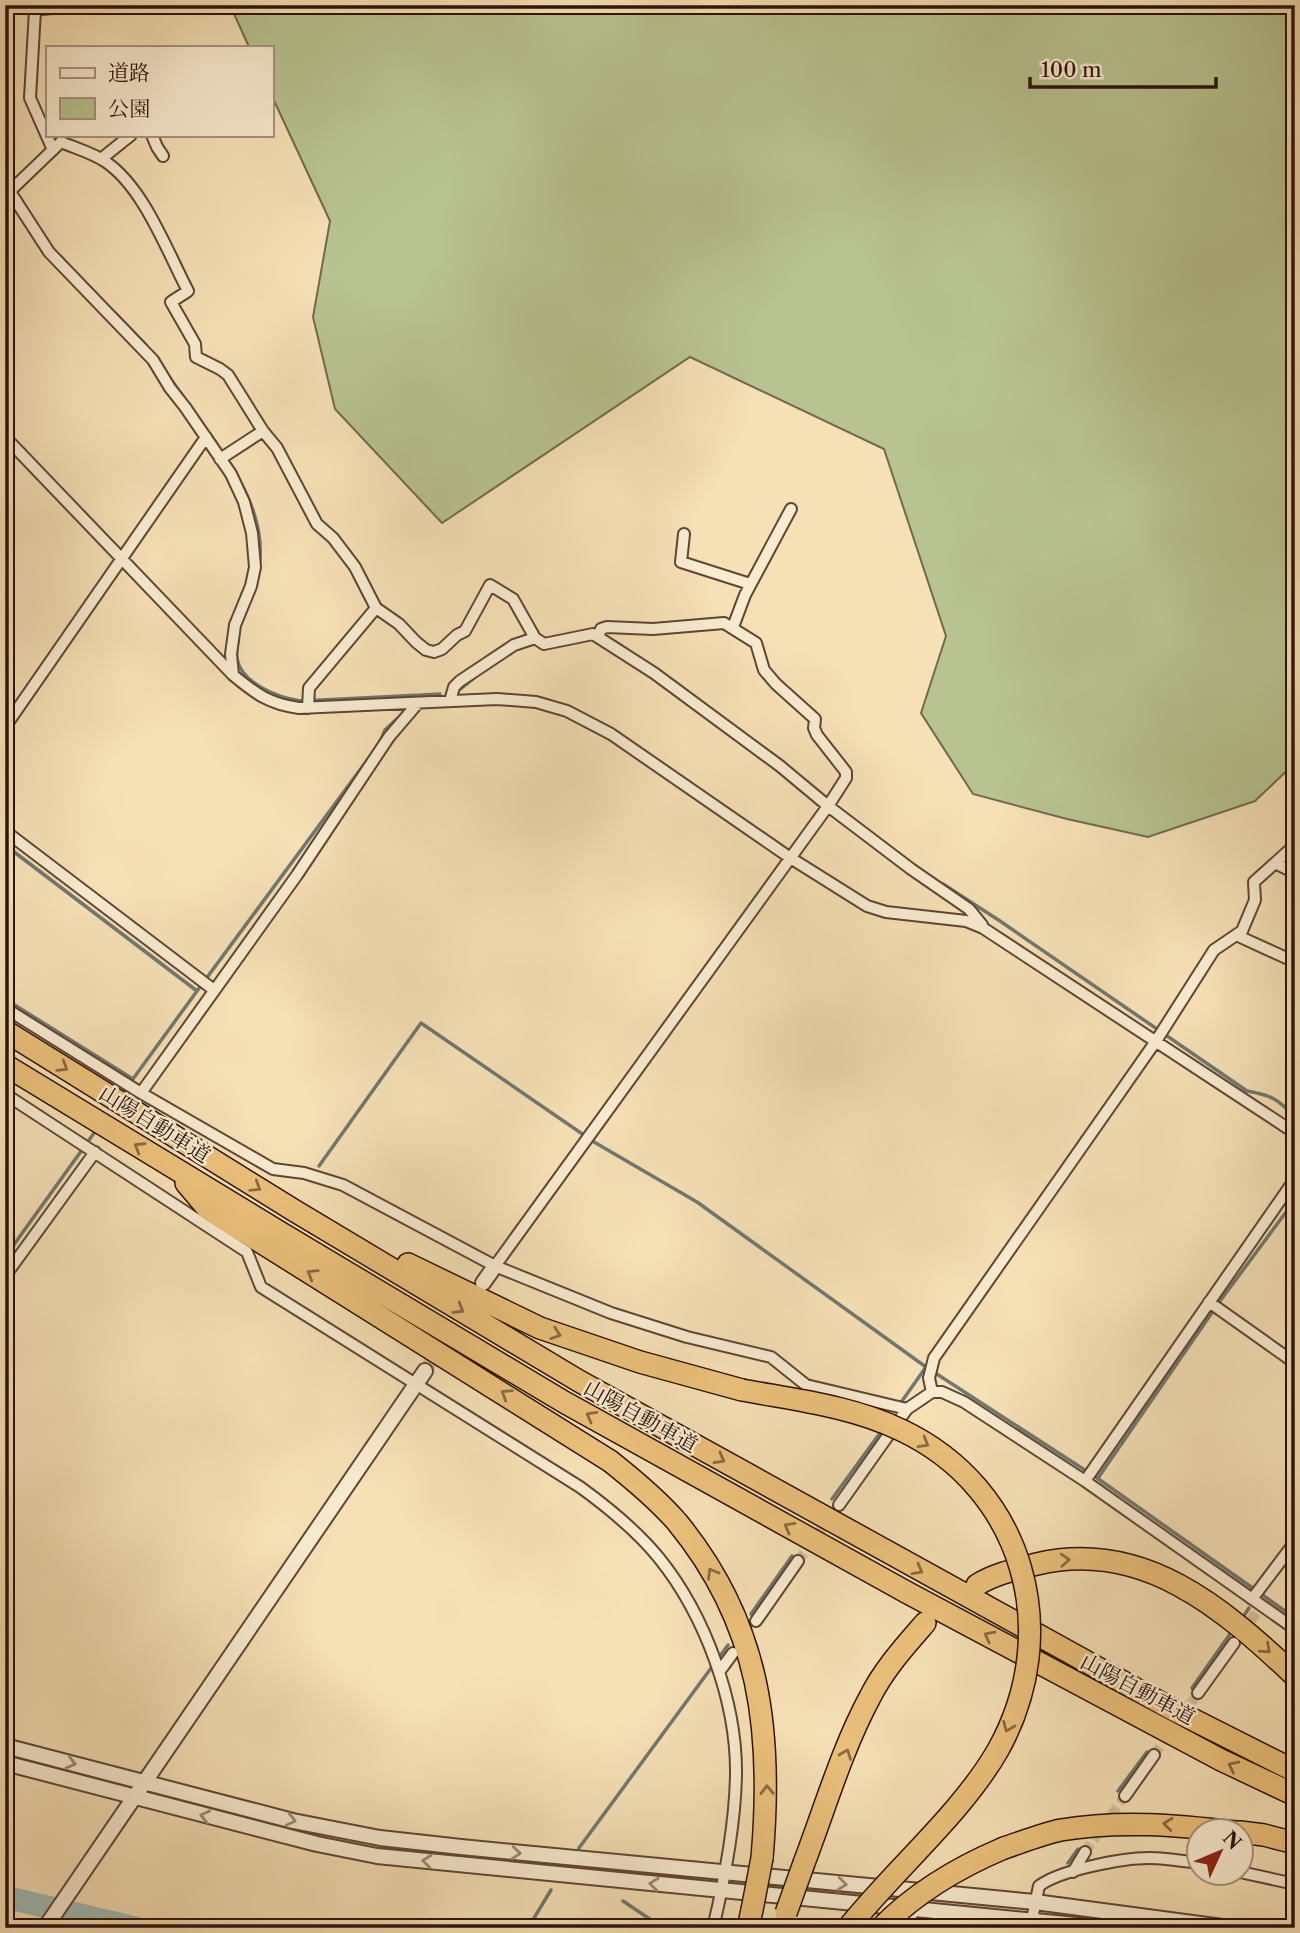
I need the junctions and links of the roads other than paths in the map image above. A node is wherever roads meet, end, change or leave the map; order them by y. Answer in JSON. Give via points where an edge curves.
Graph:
{"nodes":[{"id":1,"x":75,"y":5,"type":"edge"},
{"id":2,"x":34,"y":8,"type":"edge"},
{"id":3,"x":46,"y":134,"type":"edge"},
{"id":4,"x":47,"y":136,"type":"edge"},
{"id":5,"x":130,"y":136,"type":"edge"},
{"id":6,"x":152,"y":136,"type":"edge"},
{"id":7,"x":53,"y":150,"type":"junction"},
{"id":8,"x":163,"y":156,"type":"dead end"},
{"id":9,"x":101,"y":159,"type":"junction"},
{"id":10,"x":11,"y":187,"type":"edge"},
{"id":11,"x":262,"y":431,"type":"junction"},
{"id":12,"x":206,"y":437,"type":"junction"},
{"id":13,"x":5,"y":438,"type":"edge"},
{"id":14,"x":223,"y":457,"type":"junction"},
{"id":15,"x":791,"y":509,"type":"dead end"},
{"id":16,"x":684,"y":534,"type":"dead end"},
{"id":17,"x":123,"y":561,"type":"junction"},
{"id":18,"x":750,"y":584,"type":"junction"},
{"id":19,"x":376,"y":608,"type":"junction"},
{"id":20,"x":733,"y":627,"type":"junction"},
{"id":21,"x":599,"y":634,"type":"junction"},
{"id":22,"x":539,"y":640,"type":"junction"},
{"id":23,"x":233,"y":675,"type":"junction"},
{"id":24,"x":450,"y":701,"type":"junction"},
{"id":25,"x":308,"y":703,"type":"junction"},
{"id":26,"x":418,"y":703,"type":"junction"},
{"id":27,"x":5,"y":727,"type":"edge"},
{"id":28,"x":830,"y":803,"type":"junction"},
{"id":29,"x":5,"y":831,"type":"edge"},
{"id":30,"x":1295,"y":845,"type":"edge"},
{"id":31,"x":789,"y":857,"type":"junction"},
{"id":32,"x":1275,"y":863,"type":"junction"},
{"id":33,"x":1295,"y":873,"type":"edge"},
{"id":34,"x":983,"y":928,"type":"junction"},
{"id":35,"x":1236,"y":935,"type":"junction"},
{"id":36,"x":1295,"y":962,"type":"edge"},
{"id":37,"x":207,"y":985,"type":"junction"},
{"id":38,"x":5,"y":1008,"type":"edge"},
{"id":39,"x":5,"y":1031,"type":"edge"},
{"id":40,"x":1160,"y":1036,"type":"junction"},
{"id":41,"x":5,"y":1065,"type":"edge"},
{"id":42,"x":138,"y":1091,"type":"junction"},
{"id":43,"x":5,"y":1094,"type":"edge"},
{"id":44,"x":1295,"y":1133,"type":"edge"},
{"id":45,"x":93,"y":1150,"type":"junction"},
{"id":46,"x":1295,"y":1179,"type":"edge"},
{"id":47,"x":295,"y":1211,"type":"junction"},
{"id":48,"x":276,"y":1241,"type":"junction"},
{"id":49,"x":495,"y":1266,"type":"junction"},
{"id":50,"x":5,"y":1276,"type":"edge"},
{"id":51,"x":483,"y":1283,"type":"dead end"},
{"id":52,"x":1213,"y":1305,"type":"junction"},
{"id":53,"x":1295,"y":1363,"type":"edge"},
{"id":54,"x":425,"y":1371,"type":"tunnel mouth"},
{"id":55,"x":416,"y":1384,"type":"junction"},
{"id":56,"x":932,"y":1392,"type":"junction"},
{"id":57,"x":907,"y":1409,"type":"junction"},
{"id":58,"x":1089,"y":1476,"type":"junction"},
{"id":59,"x":839,"y":1505,"type":"tunnel mouth"},
{"id":60,"x":1295,"y":1542,"type":"edge"},
{"id":61,"x":797,"y":1561,"type":"tunnel mouth"},
{"id":62,"x":976,"y":1585,"type":"dead end"},
{"id":63,"x":1257,"y":1600,"type":"junction"},
{"id":64,"x":756,"y":1621,"type":"dead end"},
{"id":65,"x":925,"y":1623,"type":"dead end"},
{"id":66,"x":1295,"y":1629,"type":"edge"},
{"id":67,"x":1234,"y":1643,"type":"tunnel mouth"},
{"id":68,"x":733,"y":1653,"type":"dead end"},
{"id":69,"x":717,"y":1666,"type":"junction"},
{"id":70,"x":1295,"y":1676,"type":"edge"},
{"id":71,"x":1198,"y":1693,"type":"tunnel mouth"},
{"id":72,"x":5,"y":1746,"type":"edge"},
{"id":73,"x":1154,"y":1755,"type":"tunnel mouth"},
{"id":74,"x":5,"y":1763,"type":"edge"},
{"id":75,"x":1295,"y":1771,"type":"edge"},
{"id":76,"x":144,"y":1782,"type":"junction"},
{"id":77,"x":1295,"y":1795,"type":"edge"},
{"id":78,"x":1125,"y":1796,"type":"tunnel mouth"},
{"id":79,"x":134,"y":1797,"type":"junction"},
{"id":80,"x":1184,"y":1826,"type":"edge"},
{"id":81,"x":1254,"y":1834,"type":"edge"},
{"id":82,"x":1295,"y":1843,"type":"edge"},
{"id":83,"x":1085,"y":1852,"type":"tunnel mouth"},
{"id":84,"x":1184,"y":1861,"type":"edge"},
{"id":85,"x":726,"y":1872,"type":"junction"},
{"id":86,"x":1073,"y":1872,"type":"junction"},
{"id":87,"x":1254,"y":1875,"type":"edge"},
{"id":88,"x":1295,"y":1884,"type":"edge"},
{"id":89,"x":722,"y":1891,"type":"junction"},
{"id":90,"x":1035,"y":1902,"type":"junction"},
{"id":91,"x":916,"y":1910,"type":"junction"},
{"id":92,"x":750,"y":1919,"type":"edge"},
{"id":93,"x":1032,"y":1919,"type":"junction"},
{"id":94,"x":784,"y":1920,"type":"edge"},
{"id":95,"x":48,"y":1923,"type":"edge"},
{"id":96,"x":713,"y":1928,"type":"edge"},
{"id":97,"x":848,"y":1928,"type":"edge"},
{"id":98,"x":881,"y":1928,"type":"edge"},
{"id":99,"x":899,"y":1928,"type":"edge"},
{"id":100,"x":1106,"y":1928,"type":"edge"},
{"id":101,"x":1230,"y":1928,"type":"edge"}],
"edges":[{"from":1,"to":2,"type":"street"},
{"from":2,"to":3,"type":"street","via":[[30,98]]},
{"from":4,"to":7,"type":"street"},
{"from":5,"to":9,"type":"street"},
{"from":6,"to":8,"type":"street"},
{"from":7,"to":9,"type":"street","via":[[61,142]]},
{"from":7,"to":10,"type":"street"},
{"from":9,"to":11,"type":"street","via":[[122,176],[144,206],[188,291],[171,302],[195,344],[196,357],[228,375]]},
{"from":10,"to":12,"type":"street","via":[[48,252],[153,360]]},
{"from":11,"to":14,"type":"street"},
{"from":11,"to":19,"type":"street","via":[[277,448],[317,524],[355,567]]},
{"from":12,"to":14,"type":"street"},
{"from":12,"to":17,"type":"street"},
{"from":13,"to":17,"type":"street"},
{"from":14,"to":23,"type":"street","via":[[244,502],[255,567],[234,625]]},
{"from":15,"to":18,"type":"street"},
{"from":16,"to":18,"type":"street","via":[[681,562]]},
{"from":17,"to":23,"type":"street"},
{"from":17,"to":27,"type":"street"},
{"from":18,"to":20,"type":"street"},
{"from":19,"to":22,"type":"street","via":[[434,652],[465,631],[490,585],[513,598]]},
{"from":19,"to":25,"type":"street","via":[[309,688]]},
{"from":20,"to":21,"type":"street","via":[[607,627]]},
{"from":20,"to":28,"type":"street","via":[[756,643],[764,670],[815,719],[817,735],[846,772]]},
{"from":21,"to":22,"type":"street","via":[[544,644]]},
{"from":21,"to":28,"type":"street"},
{"from":22,"to":24,"type":"street","via":[[514,645],[460,681]]},
{"from":23,"to":25,"type":"street","via":[[277,705]]},
{"from":24,"to":26,"type":"street"},
{"from":24,"to":31,"type":"street","via":[[536,702],[587,719]]},
{"from":25,"to":26,"type":"street"},
{"from":26,"to":37,"type":"street","via":[[389,737],[297,875]]},
{"from":28,"to":31,"type":"street"},
{"from":28,"to":34,"type":"street","via":[[969,909]]},
{"from":29,"to":37,"type":"street"},
{"from":30,"to":32,"type":"street"},
{"from":31,"to":34,"type":"street","via":[[867,906],[966,921]]},
{"from":31,"to":49,"type":"street"},
{"from":32,"to":33,"type":"street"},
{"from":32,"to":35,"type":"street","via":[[1254,882],[1255,900]]},
{"from":34,"to":40,"type":"street"},
{"from":35,"to":36,"type":"street"},
{"from":35,"to":40,"type":"street","via":[[1214,950]]},
{"from":37,"to":42,"type":"street"},
{"from":38,"to":42,"type":"street"},
{"from":39,"to":47,"type":"highway","name":"山陽自動車道","one_way":true},
{"from":40,"to":44,"type":"street"},
{"from":40,"to":56,"type":"street","via":[[934,1359],[929,1378]]},
{"from":48,"to":41,"type":"highway","name":"山陽自動車道","one_way":true,"via":[[173,1168]]},
{"from":42,"to":49,"type":"street","via":[[273,1169],[343,1185]]},
{"from":43,"to":45,"type":"street"},
{"from":45,"to":50,"type":"street"},
{"from":45,"to":55,"type":"street","via":[[247,1252],[261,1287]]},
{"from":46,"to":52,"type":"street"},
{"from":47,"to":75,"type":"highway","name":"山陽自動車道","one_way":true,"via":[[579,1381],[1160,1702]]},
{"from":47,"to":97,"type":"highway","one_way":true,"bridge":true,"via":[[540,1328],[742,1390],[855,1411],[902,1430],[941,1453],[972,1480],[1016,1552],[1025,1582],[1030,1622],[1021,1691],[999,1748],[982,1774]]},
{"from":77,"to":48,"type":"highway","name":"山陽自動車道","one_way":true,"via":[[896,1586]]},
{"from":92,"to":48,"type":"highway","one_way":true,"bridge":true,"via":[[767,1804],[761,1703],[750,1655],[730,1605],[705,1562],[677,1522],[610,1461]]},
{"from":49,"to":51,"type":"street"},
{"from":49,"to":57,"type":"street","via":[[611,1313],[771,1357],[806,1385]]},
{"from":52,"to":53,"type":"street"},
{"from":52,"to":58,"type":"street"},
{"from":54,"to":55,"type":"street"},
{"from":55,"to":69,"type":"street","via":[[580,1487],[619,1517],[680,1587]]},
{"from":55,"to":76,"type":"street"},
{"from":56,"to":57,"type":"street"},
{"from":56,"to":58,"type":"street","via":[[964,1402]]},
{"from":57,"to":59,"type":"street"},
{"from":58,"to":63,"type":"street"},
{"from":60,"to":63,"type":"street"},
{"from":61,"to":64,"type":"street"},
{"from":62,"to":70,"type":"highway","one_way":true,"via":[[1022,1567],[1060,1559],[1127,1564],[1166,1578],[1207,1601]]},
{"from":63,"to":66,"type":"street"},
{"from":94,"to":65,"type":"highway","one_way":true,"bridge":true,"via":[[870,1696]]},
{"from":67,"to":71,"type":"street"},
{"from":68,"to":69,"type":"street"},
{"from":69,"to":85,"type":"street","via":[[733,1731],[736,1774]]},
{"from":72,"to":76,"type":"street","one_way":true},
{"from":73,"to":78,"type":"street"},
{"from":74,"to":79,"type":"street"},
{"from":76,"to":79,"type":"street"},
{"from":76,"to":85,"type":"street","one_way":true,"via":[[293,1821],[380,1838]]},
{"from":89,"to":79,"type":"street","one_way":true,"via":[[377,1856]]},
{"from":79,"to":95,"type":"street"},
{"from":80,"to":98,"type":"highway","one_way":true,"bridge":true,"via":[[1106,1824],[1058,1831],[1004,1848],[930,1888]]},
{"from":81,"to":82,"type":"highway"},
{"from":83,"to":86,"type":"street"},
{"from":84,"to":86,"type":"street","via":[[1150,1858],[1108,1862]]},
{"from":85,"to":89,"type":"street"},
{"from":85,"to":90,"type":"street","one_way":true},
{"from":86,"to":90,"type":"street","via":[[1039,1886]]},
{"from":87,"to":88,"type":"street"},
{"from":89,"to":91,"type":"street"},
{"from":89,"to":96,"type":"street"},
{"from":90,"to":93,"type":"street"},
{"from":90,"to":101,"type":"street"},
{"from":91,"to":93,"type":"street"},
{"from":91,"to":99,"type":"street"},
{"from":93,"to":100,"type":"street"}]}
